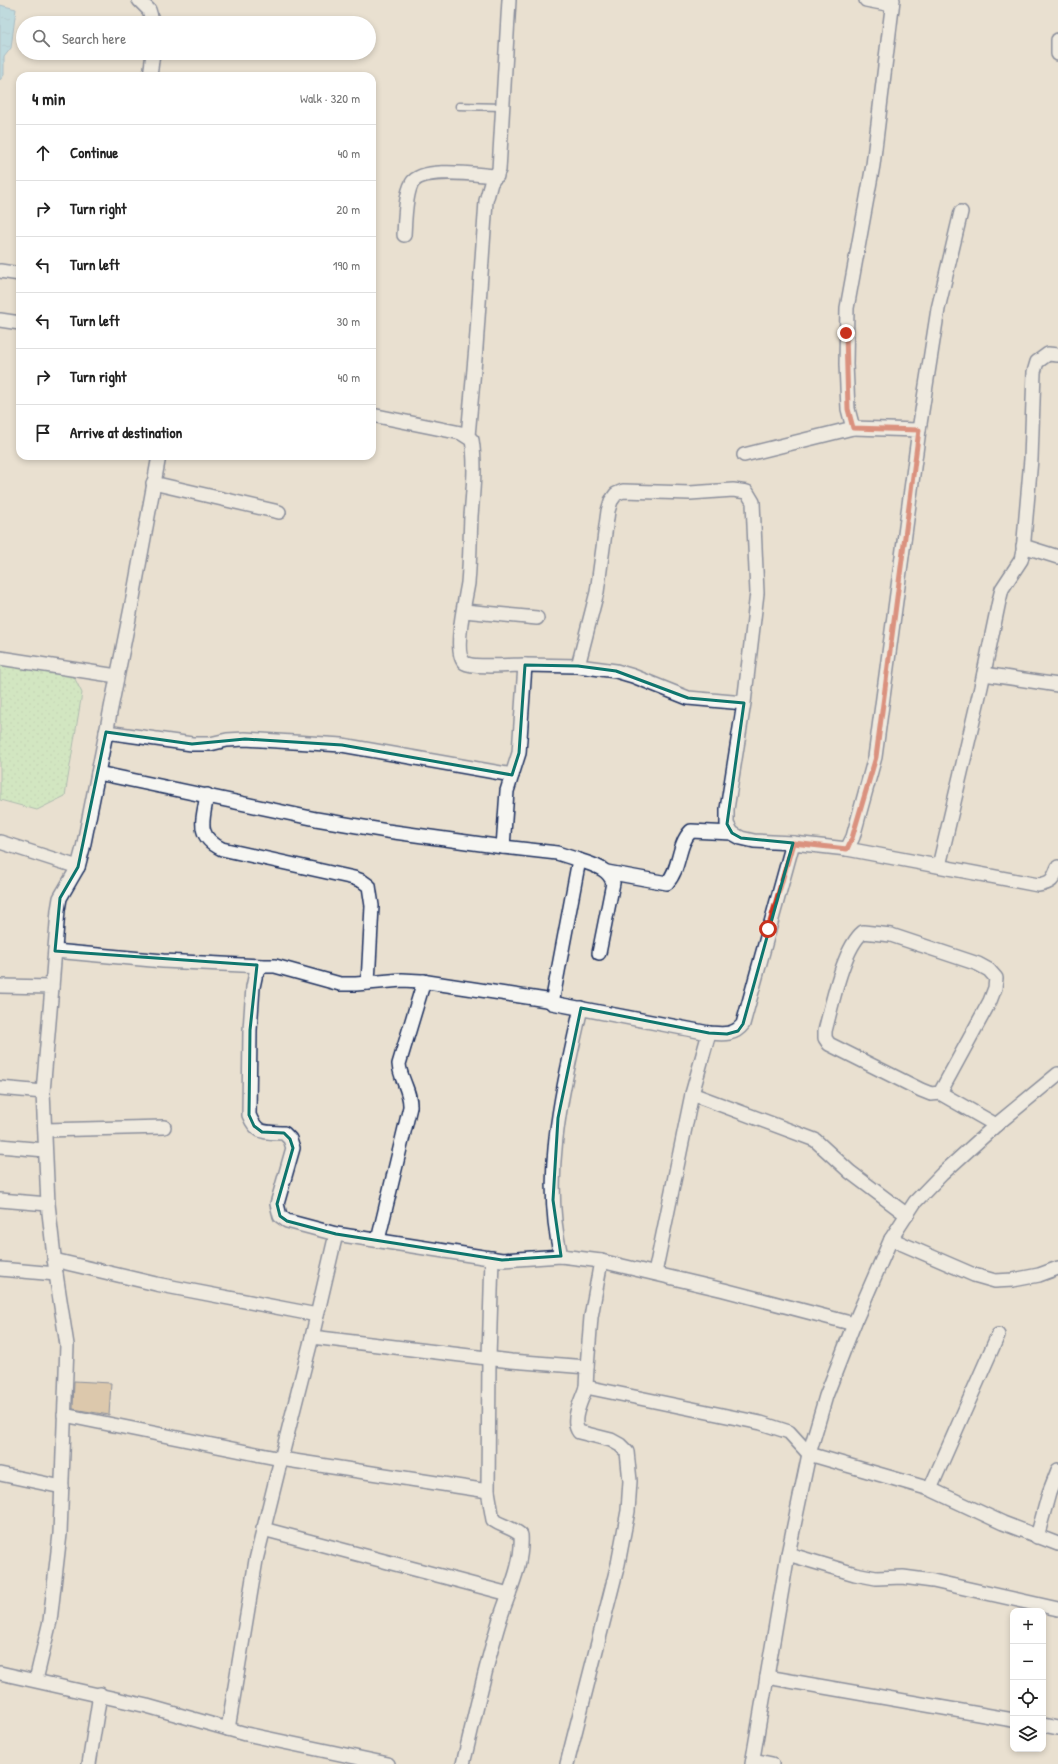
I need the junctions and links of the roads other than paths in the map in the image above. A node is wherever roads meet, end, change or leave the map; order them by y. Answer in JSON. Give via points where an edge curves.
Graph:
{"nodes":[{"id":1,"x":139,"y":0,"type":"edge"},
{"id":2,"x":509,"y":0,"type":"edge"},
{"id":3,"x":866,"y":0,"type":"edge"},
{"id":4,"x":893,"y":2,"type":"edge"},
{"id":5,"x":151,"y":16,"type":"edge"},
{"id":6,"x":1058,"y":40,"type":"edge"},
{"id":7,"x":1058,"y":54,"type":"edge"},
{"id":8,"x":152,"y":60,"type":"edge"},
{"id":9,"x":151,"y":72,"type":"edge"},
{"id":10,"x":459,"y":106,"type":"dead end"},
{"id":11,"x":503,"y":107,"type":"junction"},
{"id":12,"x":497,"y":176,"type":"junction"},
{"id":13,"x":961,"y":212,"type":"dead end"},
{"id":14,"x":404,"y":235,"type":"dead end"},
{"id":15,"x":0,"y":271,"type":"edge"},
{"id":16,"x":16,"y":273,"type":"edge"},
{"id":17,"x":0,"y":320,"type":"edge"},
{"id":18,"x":16,"y":322,"type":"edge"},
{"id":19,"x":1058,"y":355,"type":"edge"},
{"id":20,"x":376,"y":416,"type":"edge"},
{"id":21,"x":853,"y":428,"type":"junction"},
{"id":22,"x":919,"y":430,"type":"junction"},
{"id":23,"x":468,"y":436,"type":"junction"},
{"id":24,"x":744,"y":455,"type":"dead end"},
{"id":25,"x":158,"y":460,"type":"edge"},
{"id":26,"x":153,"y":483,"type":"junction"},
{"id":27,"x":279,"y":512,"type":"dead end"},
{"id":28,"x":1023,"y":546,"type":"junction"},
{"id":29,"x":1058,"y":557,"type":"edge"},
{"id":30,"x":464,"y":611,"type":"junction"},
{"id":31,"x":537,"y":618,"type":"dead end"},
{"id":32,"x":0,"y":658,"type":"edge"},
{"id":33,"x":525,"y":665,"type":"junction"},
{"id":34,"x":578,"y":666,"type":"junction"},
{"id":35,"x":984,"y":674,"type":"junction"},
{"id":36,"x":117,"y":676,"type":"junction"},
{"id":37,"x":1058,"y":685,"type":"edge"},
{"id":38,"x":744,"y":703,"type":"junction"},
{"id":39,"x":106,"y":732,"type":"junction"},
{"id":40,"x":98,"y":773,"type":"junction"},
{"id":41,"x":512,"y":775,"type":"junction"},
{"id":42,"x":207,"y":795,"type":"junction"},
{"id":43,"x":732,"y":834,"type":"junction"},
{"id":44,"x":0,"y":842,"type":"edge"},
{"id":45,"x":793,"y":843,"type":"junction"},
{"id":46,"x":503,"y":847,"type":"junction"},
{"id":47,"x":847,"y":849,"type":"junction"},
{"id":48,"x":579,"y":860,"type":"junction"},
{"id":49,"x":939,"y":866,"type":"junction"},
{"id":50,"x":78,"y":867,"type":"junction"},
{"id":51,"x":1058,"y":867,"type":"edge"},
{"id":52,"x":607,"y":872,"type":"junction"},
{"id":53,"x":55,"y":951,"type":"junction"},
{"id":54,"x":599,"y":953,"type":"dead end"},
{"id":55,"x":262,"y":966,"type":"junction"},
{"id":56,"x":424,"y":981,"type":"junction"},
{"id":57,"x":368,"y":983,"type":"junction"},
{"id":58,"x":0,"y":986,"type":"edge"},
{"id":59,"x":52,"y":987,"type":"junction"},
{"id":60,"x":553,"y":1000,"type":"junction"},
{"id":61,"x":581,"y":1008,"type":"junction"},
{"id":62,"x":708,"y":1033,"type":"junction"},
{"id":63,"x":1058,"y":1074,"type":"edge"},
{"id":64,"x":0,"y":1088,"type":"edge"},
{"id":65,"x":43,"y":1092,"type":"junction"},
{"id":66,"x":940,"y":1093,"type":"junction"},
{"id":67,"x":692,"y":1094,"type":"junction"},
{"id":68,"x":996,"y":1125,"type":"junction"},
{"id":69,"x":164,"y":1126,"type":"dead end"},
{"id":70,"x":45,"y":1130,"type":"junction"},
{"id":71,"x":0,"y":1146,"type":"edge"},
{"id":72,"x":46,"y":1150,"type":"junction"},
{"id":73,"x":0,"y":1200,"type":"edge"},
{"id":74,"x":48,"y":1204,"type":"junction"},
{"id":75,"x":907,"y":1215,"type":"junction"},
{"id":76,"x":336,"y":1234,"type":"junction"},
{"id":77,"x":891,"y":1239,"type":"junction"},
{"id":78,"x":378,"y":1240,"type":"junction"},
{"id":79,"x":560,"y":1256,"type":"junction"},
{"id":80,"x":492,"y":1258,"type":"junction"},
{"id":81,"x":54,"y":1260,"type":"junction"},
{"id":82,"x":601,"y":1261,"type":"junction"},
{"id":83,"x":1058,"y":1268,"type":"edge"},
{"id":84,"x":0,"y":1269,"type":"edge"},
{"id":85,"x":655,"y":1273,"type":"junction"},
{"id":86,"x":56,"y":1274,"type":"junction"},
{"id":87,"x":317,"y":1315,"type":"junction"},
{"id":88,"x":854,"y":1324,"type":"junction"},
{"id":89,"x":998,"y":1335,"type":"dead end"},
{"id":90,"x":312,"y":1337,"type":"junction"},
{"id":91,"x":489,"y":1358,"type":"junction"},
{"id":92,"x":587,"y":1367,"type":"junction"},
{"id":93,"x":586,"y":1387,"type":"junction"},
{"id":94,"x":64,"y":1415,"type":"junction"},
{"id":95,"x":809,"y":1454,"type":"junction"},
{"id":96,"x":281,"y":1459,"type":"junction"},
{"id":97,"x":1058,"y":1470,"type":"edge"},
{"id":98,"x":0,"y":1474,"type":"edge"},
{"id":99,"x":62,"y":1487,"type":"junction"},
{"id":100,"x":930,"y":1489,"type":"junction"},
{"id":101,"x":488,"y":1491,"type":"junction"},
{"id":102,"x":263,"y":1530,"type":"junction"},
{"id":103,"x":1037,"y":1537,"type":"junction"},
{"id":104,"x":1058,"y":1544,"type":"edge"},
{"id":105,"x":788,"y":1554,"type":"junction"},
{"id":106,"x":509,"y":1594,"type":"junction"},
{"id":107,"x":1058,"y":1609,"type":"edge"},
{"id":108,"x":0,"y":1673,"type":"edge"},
{"id":109,"x":767,"y":1677,"type":"junction"},
{"id":110,"x":36,"y":1680,"type":"junction"},
{"id":111,"x":100,"y":1694,"type":"junction"},
{"id":112,"x":1010,"y":1719,"type":"edge"},
{"id":113,"x":1046,"y":1726,"type":"edge"},
{"id":114,"x":1058,"y":1728,"type":"edge"},
{"id":115,"x":228,"y":1729,"type":"junction"},
{"id":116,"x":752,"y":1762,"type":"edge"},
{"id":117,"x":89,"y":1764,"type":"edge"},
{"id":118,"x":388,"y":1764,"type":"edge"},
{"id":119,"x":463,"y":1764,"type":"edge"},
{"id":120,"x":567,"y":1764,"type":"edge"},
{"id":121,"x":772,"y":1764,"type":"edge"}],
"edges":[{"from":1,"to":5,"type":"street","via":[[149,10]]},
{"from":2,"to":11,"type":"street"},
{"from":3,"to":4,"type":"street"},
{"from":4,"to":21,"type":"street","via":[[873,165],[847,308],[848,409]]},
{"from":6,"to":7,"type":"street"},
{"from":8,"to":9,"type":"street"},
{"from":10,"to":11,"type":"lane"},
{"from":11,"to":12,"type":"street","via":[[500,170]]},
{"from":12,"to":14,"type":"street","via":[[436,174],[418,177],[412,184],[409,194]]},
{"from":12,"to":23,"type":"street","via":[[491,183],[486,201]]},
{"from":13,"to":22,"type":"street","via":[[938,309]]},
{"from":15,"to":16,"type":"street"},
{"from":17,"to":18,"type":"street"},
{"from":19,"to":28,"type":"street","via":[[1048,354],[1037,362],[1034,372]]},
{"from":20,"to":23,"type":"street"},
{"from":21,"to":22,"type":"street"},
{"from":21,"to":24,"type":"street"},
{"from":22,"to":47,"type":"street","via":[[876,757]]},
{"from":23,"to":30,"type":"street","via":[[473,447],[473,488]]},
{"from":25,"to":26,"type":"street"},
{"from":26,"to":27,"type":"street"},
{"from":26,"to":36,"type":"street"},
{"from":28,"to":29,"type":"street"},
{"from":28,"to":35,"type":"street","via":[[1021,560],[1002,589]]},
{"from":30,"to":31,"type":"street"},
{"from":30,"to":33,"type":"street","via":[[460,652],[465,663]]},
{"from":32,"to":36,"type":"street"},
{"from":33,"to":34,"type":"street"},
{"from":33,"to":41,"type":"street","via":[[519,754]]},
{"from":34,"to":38,"type":"street","via":[[616,671],[688,698]]},
{"from":34,"to":38,"type":"street","via":[[597,592],[608,511],[616,494],[637,490],[690,493],[733,490],[747,492],[753,502],[757,593]]},
{"from":35,"to":37,"type":"street"},
{"from":35,"to":49,"type":"street"},
{"from":36,"to":39,"type":"street"},
{"from":38,"to":43,"type":"street","via":[[727,809],[727,824]]},
{"from":39,"to":40,"type":"street"},
{"from":39,"to":41,"type":"street","via":[[192,744],[210,744],[245,738],[342,745]]},
{"from":40,"to":42,"type":"street"},
{"from":40,"to":50,"type":"street"},
{"from":41,"to":46,"type":"street","via":[[507,791]]},
{"from":42,"to":46,"type":"street","via":[[387,832]]},
{"from":42,"to":57,"type":"street","via":[[202,828],[212,844],[222,849],[354,878],[369,886],[372,906]]},
{"from":43,"to":45,"type":"street","via":[[754,841]]},
{"from":43,"to":52,"type":"street","via":[[691,831],[684,838],[673,876],[667,883]]},
{"from":44,"to":50,"type":"street"},
{"from":45,"to":47,"type":"street"},
{"from":45,"to":62,"type":"street","via":[[743,1024],[738,1031],[727,1034]]},
{"from":46,"to":48,"type":"street","via":[[557,853]]},
{"from":47,"to":49,"type":"street"},
{"from":48,"to":52,"type":"street"},
{"from":48,"to":60,"type":"street"},
{"from":49,"to":51,"type":"street","via":[[1038,885],[1048,884],[1054,878]]},
{"from":50,"to":53,"type":"street","via":[[60,898]]},
{"from":52,"to":54,"type":"street","via":[[612,876],[613,883]]},
{"from":53,"to":55,"type":"street","via":[[163,961]]},
{"from":53,"to":59,"type":"street"},
{"from":55,"to":57,"type":"street","via":[[275,966],[326,982]]},
{"from":55,"to":76,"type":"street","via":[[256,973],[253,987],[249,1115],[254,1126],[262,1132],[284,1133],[290,1139],[293,1148],[277,1204],[280,1216],[287,1222]]},
{"from":56,"to":57,"type":"street"},
{"from":56,"to":60,"type":"street"},
{"from":56,"to":78,"type":"street","via":[[399,1064],[411,1100]]},
{"from":58,"to":59,"type":"street"},
{"from":59,"to":65,"type":"street"},
{"from":60,"to":61,"type":"street","via":[[552,1003]]},
{"from":61,"to":62,"type":"street"},
{"from":61,"to":79,"type":"street","via":[[558,1118],[556,1140],[553,1200]]},
{"from":62,"to":67,"type":"street"},
{"from":63,"to":68,"type":"street"},
{"from":64,"to":65,"type":"street"},
{"from":65,"to":70,"type":"street"},
{"from":66,"to":66,"type":"street","via":[[931,1094],[921,1090],[829,1044],[825,1038],[848,954],[855,938],[863,932],[891,935],[978,964],[989,970],[996,978],[990,1001]]},
{"from":66,"to":68,"type":"street"},
{"from":67,"to":75,"type":"street","via":[[815,1140],[850,1172]]},
{"from":67,"to":85,"type":"street"},
{"from":68,"to":75,"type":"street","via":[[942,1174]]},
{"from":69,"to":70,"type":"street"},
{"from":70,"to":72,"type":"street"},
{"from":71,"to":72,"type":"street"},
{"from":72,"to":74,"type":"street"},
{"from":73,"to":74,"type":"street"},
{"from":74,"to":81,"type":"street"},
{"from":75,"to":77,"type":"street"},
{"from":76,"to":78,"type":"street"},
{"from":76,"to":87,"type":"street"},
{"from":77,"to":83,"type":"street","via":[[995,1281],[1020,1279]]},
{"from":77,"to":88,"type":"street"},
{"from":78,"to":80,"type":"street"},
{"from":79,"to":80,"type":"street","via":[[502,1260]]},
{"from":79,"to":82,"type":"street"},
{"from":80,"to":91,"type":"street"},
{"from":81,"to":86,"type":"street"},
{"from":81,"to":87,"type":"street","via":[[156,1284]]},
{"from":82,"to":85,"type":"street"},
{"from":82,"to":92,"type":"street","via":[[591,1317]]},
{"from":84,"to":86,"type":"street"},
{"from":85,"to":88,"type":"street"},
{"from":86,"to":94,"type":"street","via":[[67,1345]]},
{"from":87,"to":90,"type":"street"},
{"from":88,"to":95,"type":"street","via":[[826,1396]]},
{"from":89,"to":100,"type":"street"},
{"from":90,"to":91,"type":"street"},
{"from":90,"to":96,"type":"street"},
{"from":91,"to":92,"type":"street"},
{"from":91,"to":101,"type":"street"},
{"from":92,"to":93,"type":"street"},
{"from":93,"to":95,"type":"street","via":[[761,1423],[789,1432]]},
{"from":93,"to":120,"type":"street","via":[[575,1421],[576,1428],[579,1432],[611,1440],[620,1445],[627,1452],[630,1481],[628,1511],[618,1564]]},
{"from":94,"to":96,"type":"street"},
{"from":94,"to":99,"type":"street"},
{"from":95,"to":100,"type":"street"},
{"from":95,"to":105,"type":"street"},
{"from":96,"to":101,"type":"street"},
{"from":96,"to":102,"type":"street"},
{"from":97,"to":103,"type":"street"},
{"from":98,"to":99,"type":"street"},
{"from":99,"to":110,"type":"street","via":[[60,1534],[50,1621]]},
{"from":100,"to":103,"type":"street"},
{"from":101,"to":106,"type":"street","via":[[493,1520],[521,1534],[520,1562]]},
{"from":102,"to":106,"type":"street"},
{"from":102,"to":115,"type":"street"},
{"from":103,"to":104,"type":"street"},
{"from":105,"to":107,"type":"street","via":[[855,1574],[876,1578],[903,1577],[933,1581]]},
{"from":105,"to":109,"type":"street"},
{"from":106,"to":119,"type":"street"},
{"from":108,"to":110,"type":"street"},
{"from":109,"to":112,"type":"street"},
{"from":109,"to":116,"type":"street"},
{"from":110,"to":111,"type":"street"},
{"from":111,"to":115,"type":"street"},
{"from":111,"to":117,"type":"street"},
{"from":113,"to":114,"type":"street"},
{"from":115,"to":118,"type":"street"},
{"from":116,"to":121,"type":"street"}]}
